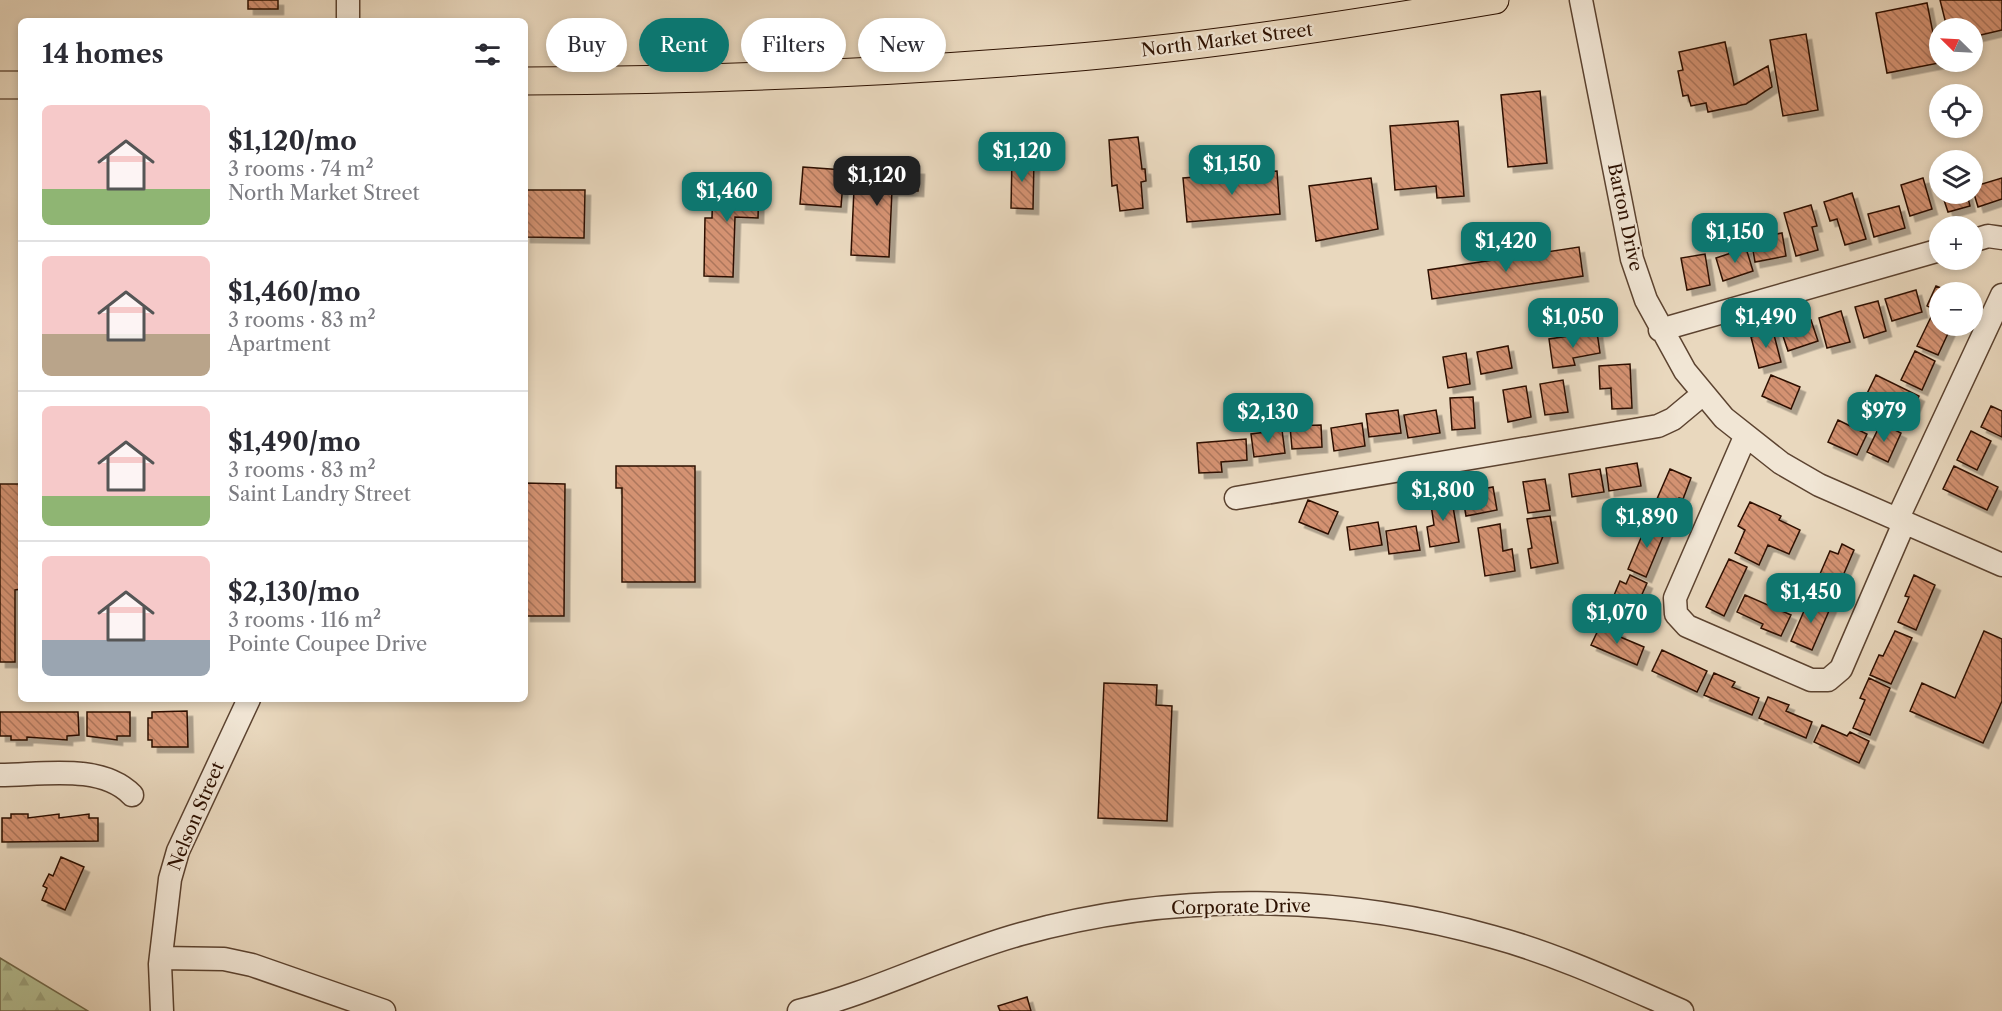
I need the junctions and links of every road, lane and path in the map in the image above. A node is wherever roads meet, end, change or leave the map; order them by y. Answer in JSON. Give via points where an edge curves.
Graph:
{"nodes":[{"id":1,"x":348,"y":0,"type":"edge"},
{"id":2,"x":1495,"y":0,"type":"edge"},
{"id":3,"x":1581,"y":0,"type":"edge"},
{"id":4,"x":348,"y":18,"type":"edge"},
{"id":5,"x":528,"y":81,"type":"edge"},
{"id":6,"x":0,"y":85,"type":"edge"},
{"id":7,"x":18,"y":85,"type":"edge"},
{"id":8,"x":1983,"y":238,"type":"edge"},
{"id":9,"x":2002,"y":238,"type":"edge"},
{"id":10,"x":1929,"y":253,"type":"edge"},
{"id":11,"x":2002,"y":295,"type":"edge"},
{"id":12,"x":1660,"y":330,"type":"junction"},
{"id":13,"x":1703,"y":394,"type":"junction"},
{"id":14,"x":1745,"y":437,"type":"junction"},
{"id":15,"x":1236,"y":498,"type":"dead end"},
{"id":16,"x":1901,"y":521,"type":"junction"},
{"id":17,"x":2002,"y":565,"type":"edge"},
{"id":18,"x":248,"y":702,"type":"edge"},
{"id":19,"x":0,"y":775,"type":"edge"},
{"id":20,"x":132,"y":795,"type":"dead end"},
{"id":21,"x":161,"y":958,"type":"junction"},
{"id":22,"x":162,"y":1011,"type":"edge"},
{"id":23,"x":384,"y":1011,"type":"edge"},
{"id":24,"x":799,"y":1011,"type":"edge"},
{"id":25,"x":1682,"y":1011,"type":"edge"}],
"edges":[{"from":1,"to":4,"type":"street"},
{"from":2,"to":5,"type":"main road","name":"North Market Street","via":[[1284,33],[1031,61],[756,78]]},
{"from":3,"to":12,"type":"street","name":"Barton Drive","via":[[1632,259]]},
{"from":6,"to":7,"type":"main road"},
{"from":8,"to":9,"type":"street"},
{"from":10,"to":12,"type":"street"},
{"from":11,"to":16,"type":"street"},
{"from":12,"to":13,"type":"street","name":"Barton Drive"},
{"from":13,"to":14,"type":"street","name":"Barton Drive"},
{"from":13,"to":15,"type":"street","via":[[1658,426]]},
{"from":14,"to":16,"type":"street","name":"Barton Drive","via":[[1819,485]]},
{"from":14,"to":16,"type":"street","via":[[1675,598],[1676,614],[1687,626],[1811,680],[1828,680],[1841,669]]},
{"from":16,"to":17,"type":"street","name":"Barton Drive"},
{"from":18,"to":21,"type":"street","name":"Nelson Street","via":[[178,850],[165,903]]},
{"from":19,"to":20,"type":"street","via":[[94,776],[116,782]]},
{"from":21,"to":22,"type":"street","name":"Nelson Street"},
{"from":21,"to":23,"type":"street","via":[[224,959],[252,965]]},
{"from":24,"to":25,"type":"street","name":"Corporate Drive","via":[[980,947],[1061,924],[1122,913],[1230,904],[1346,909],[1455,927],[1570,963]]}]}
